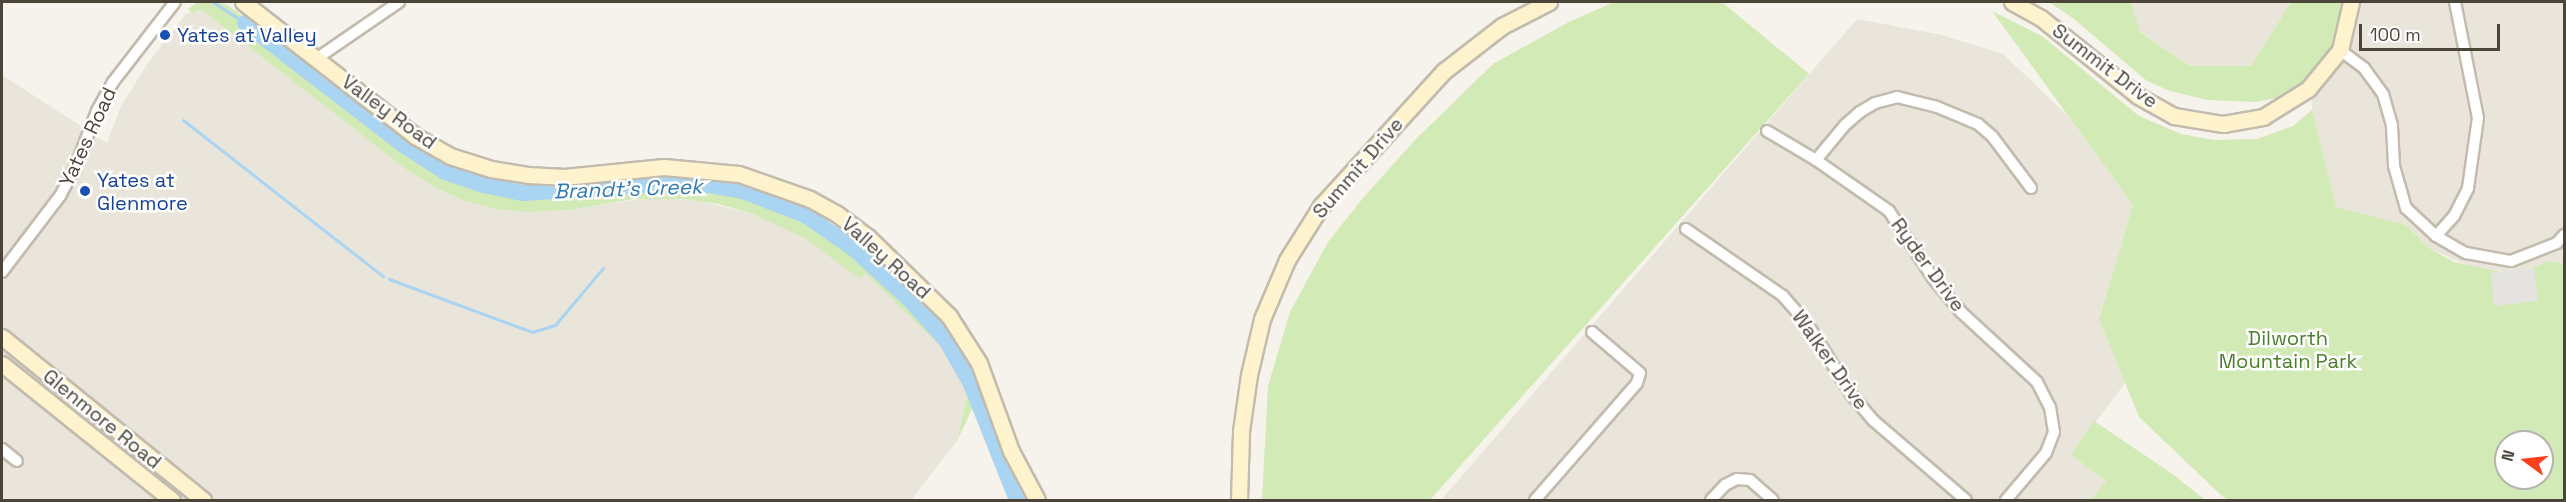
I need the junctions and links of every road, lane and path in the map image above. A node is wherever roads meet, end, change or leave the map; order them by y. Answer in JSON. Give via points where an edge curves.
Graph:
{"nodes":[{"id":1,"x":176,"y":2,"type":"edge"},
{"id":2,"x":243,"y":2,"type":"edge"},
{"id":3,"x":399,"y":2,"type":"edge"},
{"id":4,"x":1549,"y":2,"type":"edge"},
{"id":5,"x":2012,"y":2,"type":"edge"},
{"id":6,"x":2351,"y":2,"type":"edge"},
{"id":7,"x":2455,"y":2,"type":"edge"},
{"id":8,"x":2340,"y":50,"type":"junction"},
{"id":9,"x":316,"y":59,"type":"junction"},
{"id":10,"x":1767,"y":131,"type":"dead end"},
{"id":11,"x":1816,"y":160,"type":"junction"},
{"id":12,"x":2031,"y":188,"type":"dead end"},
{"id":13,"x":1686,"y":229,"type":"dead end"},
{"id":14,"x":2565,"y":235,"type":"edge"},
{"id":15,"x":2436,"y":236,"type":"junction"},
{"id":16,"x":2,"y":272,"type":"edge"},
{"id":17,"x":1592,"y":332,"type":"dead end"},
{"id":18,"x":2,"y":336,"type":"edge"},
{"id":19,"x":2,"y":364,"type":"edge"},
{"id":20,"x":2,"y":449,"type":"edge"},
{"id":21,"x":17,"y":461,"type":"dead end"},
{"id":22,"x":172,"y":501,"type":"edge"},
{"id":23,"x":203,"y":501,"type":"edge"},
{"id":24,"x":1037,"y":501,"type":"edge"},
{"id":25,"x":1239,"y":501,"type":"edge"},
{"id":26,"x":1534,"y":501,"type":"edge"},
{"id":27,"x":1711,"y":501,"type":"edge"},
{"id":28,"x":1773,"y":501,"type":"edge"},
{"id":29,"x":1966,"y":501,"type":"edge"},
{"id":30,"x":2006,"y":501,"type":"edge"}],
"edges":[{"from":1,"to":16,"type":"street","name":"Yates Road","via":[[113,82],[60,196]]},
{"from":2,"to":9,"type":"street","name":"Valley Road"},
{"from":3,"to":9,"type":"street"},
{"from":4,"to":25,"type":"street","name":"Summit Drive","via":[[1502,26],[1444,72],[1321,207],[1287,260],[1262,319],[1249,375],[1241,431]]},
{"from":5,"to":8,"type":"street","name":"Summit Drive","via":[[2042,18],[2138,96],[2174,116],[2223,124],[2263,117],[2308,88]]},
{"from":6,"to":8,"type":"street","name":"Summit Drive"},
{"from":7,"to":15,"type":"street","via":[[2478,118],[2468,188],[2454,216]]},
{"from":8,"to":15,"type":"street","via":[[2364,68],[2383,94],[2392,126],[2394,166],[2406,208]]},
{"from":9,"to":24,"type":"street","name":"Valley Road","via":[[416,136],[450,156],[491,169],[564,177],[664,167],[739,174],[801,195],[837,214],[868,237],[949,316],[980,363],[1011,451]]},
{"from":10,"to":11,"type":"street","name":"Ryder Drive"},
{"from":11,"to":12,"type":"street","via":[[1860,111],[1897,96],[1978,124],[2010,157]]},
{"from":11,"to":30,"type":"street","name":"Ryder Drive","via":[[1888,211],[1961,312],[2037,382],[2050,407],[2054,432],[2046,453]]},
{"from":13,"to":29,"type":"street","name":"Walker Drive","via":[[1783,296],[1808,325],[1851,394],[1874,421]]},
{"from":14,"to":15,"type":"street","via":[[2557,243],[2511,261],[2466,253]]},
{"from":17,"to":26,"type":"street","via":[[1640,373],[1637,383]]},
{"from":18,"to":23,"type":"street","name":"Glenmore Road"},
{"from":19,"to":22,"type":"street","name":"Glenmore Road"},
{"from":20,"to":21,"type":"street"},
{"from":27,"to":28,"type":"street","via":[[1725,485],[1737,479],[1750,480]]}]}
